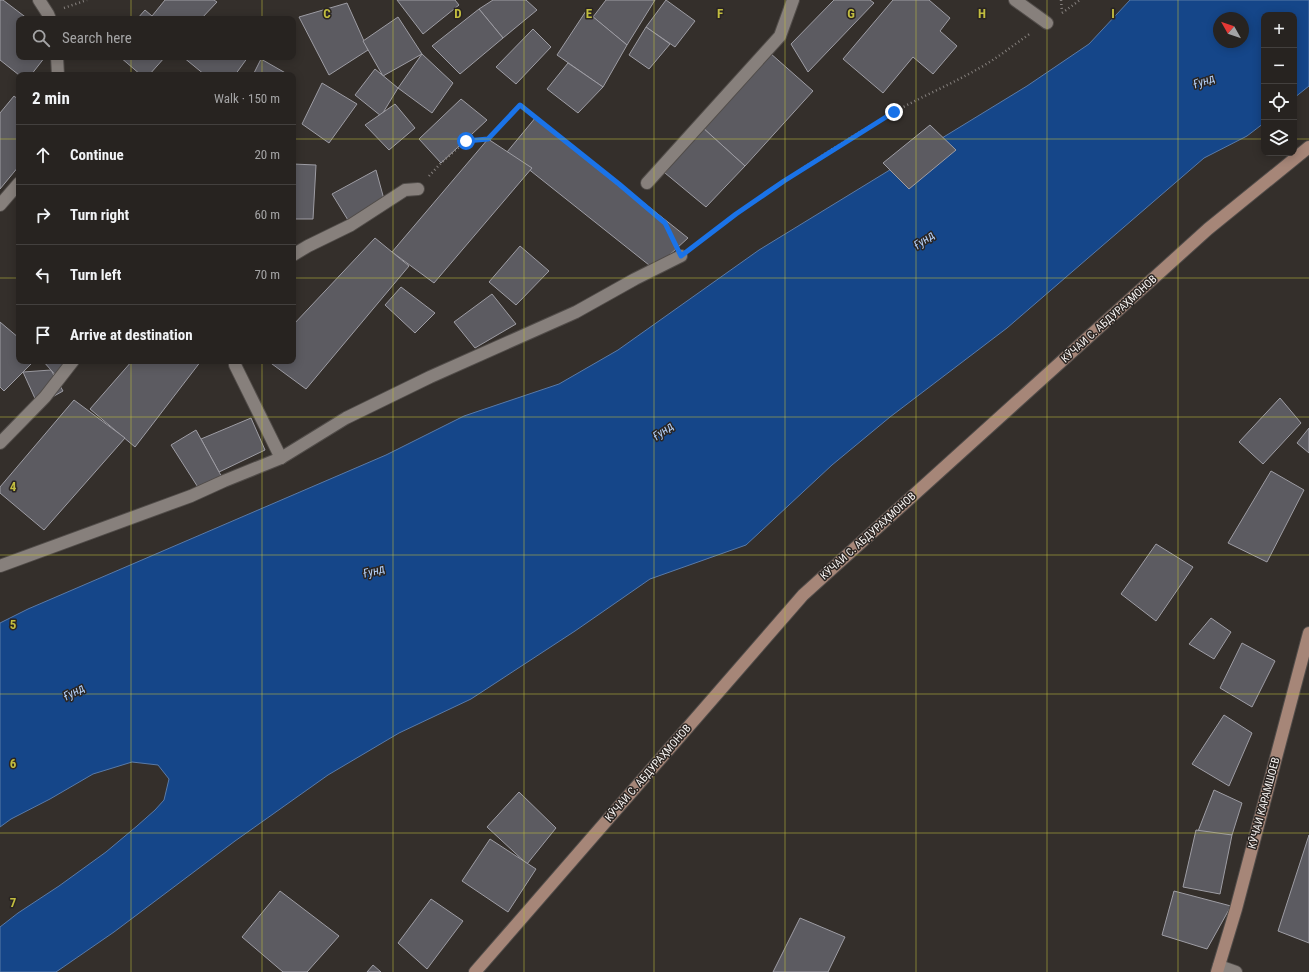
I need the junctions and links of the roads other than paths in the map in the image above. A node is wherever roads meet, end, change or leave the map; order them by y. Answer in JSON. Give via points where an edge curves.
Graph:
{"nodes":[{"id":1,"x":39,"y":0,"type":"edge"},
{"id":2,"x":793,"y":0,"type":"edge"},
{"id":3,"x":1015,"y":0,"type":"edge"},
{"id":4,"x":49,"y":16,"type":"edge"},
{"id":5,"x":1047,"y":23,"type":"dead end"},
{"id":6,"x":57,"y":60,"type":"edge"},
{"id":7,"x":58,"y":72,"type":"edge"},
{"id":8,"x":1309,"y":147,"type":"edge"},
{"id":9,"x":647,"y":182,"type":"dead end"},
{"id":10,"x":16,"y":186,"type":"edge"},
{"id":11,"x":418,"y":189,"type":"road end"},
{"id":12,"x":0,"y":205,"type":"edge"},
{"id":13,"x":296,"y":253,"type":"edge"},
{"id":14,"x":681,"y":256,"type":"road end"},
{"id":15,"x":70,"y":364,"type":"edge"},
{"id":16,"x":235,"y":364,"type":"edge"},
{"id":17,"x":0,"y":443,"type":"edge"},
{"id":18,"x":281,"y":458,"type":"junction"},
{"id":19,"x":0,"y":566,"type":"edge"},
{"id":20,"x":1309,"y":633,"type":"edge"},
{"id":21,"x":1218,"y":969,"type":"edge"},
{"id":22,"x":475,"y":972,"type":"edge"},
{"id":23,"x":1236,"y":972,"type":"edge"}],
"edges":[{"from":1,"to":4,"type":"street"},
{"from":2,"to":9,"type":"street","via":[[780,36]]},
{"from":3,"to":5,"type":"street"},
{"from":6,"to":7,"type":"street"},
{"from":8,"to":22,"type":"street","name":"КӮЧАИ С. АБДУРАҲМОНОВ","via":[[1208,229],[803,595]]},
{"from":10,"to":12,"type":"street"},
{"from":11,"to":13,"type":"street","via":[[405,190],[351,224]]},
{"from":14,"to":18,"type":"street","via":[[576,312],[430,377],[346,418]]},
{"from":15,"to":17,"type":"street","via":[[46,398]]},
{"from":16,"to":18,"type":"street"},
{"from":18,"to":19,"type":"street","via":[[191,496]]},
{"from":20,"to":21,"type":"street","name":"КӮЧАИ КАРАМШОЕВ"},
{"from":21,"to":23,"type":"street"}]}
